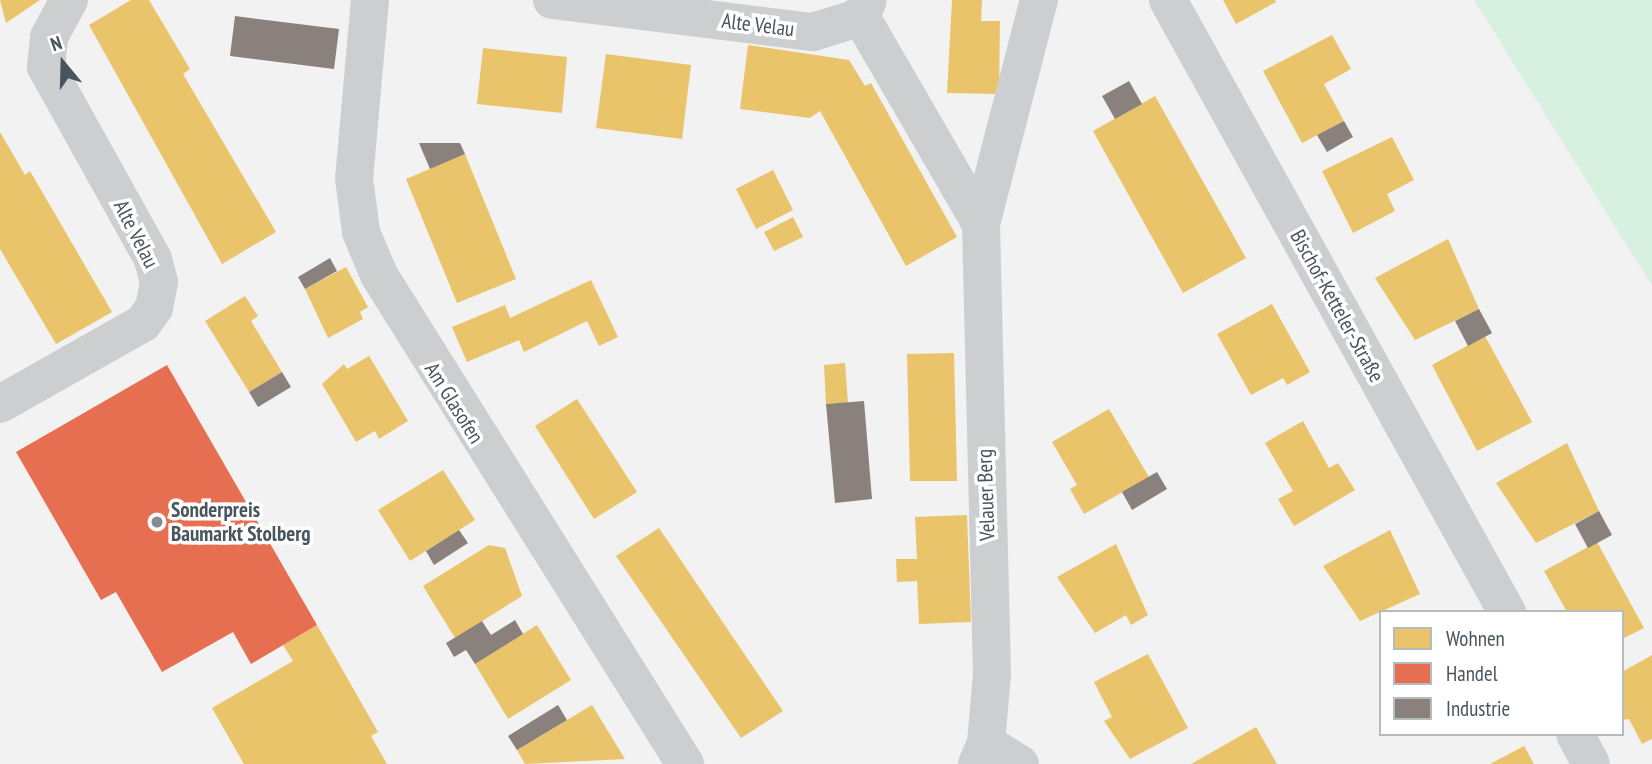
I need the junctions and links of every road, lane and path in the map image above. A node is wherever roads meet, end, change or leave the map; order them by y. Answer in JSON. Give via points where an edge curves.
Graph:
{"nodes":[{"id":1,"x":69,"y":0,"type":"edge"},
{"id":2,"x":370,"y":0,"type":"edge"},
{"id":3,"x":552,"y":0,"type":"edge"},
{"id":4,"x":1039,"y":0,"type":"edge"},
{"id":5,"x":1168,"y":0,"type":"edge"},
{"id":6,"x":864,"y":8,"type":"edge"},
{"id":7,"x":981,"y":224,"type":"junction"},
{"id":8,"x":0,"y":404,"type":"edge"},
{"id":9,"x":1506,"y":610,"type":"edge"},
{"id":10,"x":1576,"y":736,"type":"edge"},
{"id":11,"x":981,"y":754,"type":"edge"},
{"id":12,"x":685,"y":764,"type":"edge"},
{"id":13,"x":1020,"y":764,"type":"edge"},
{"id":14,"x":1591,"y":764,"type":"edge"}],
"edges":[{"from":1,"to":8,"type":"street","name":"Alte Velau","via":[[49,37],[46,67],[146,246],[159,282],[154,308],[143,323]]},
{"from":2,"to":12,"type":"street","name":"Am Glasofen","via":[[354,178],[361,232],[374,264],[412,334]]},
{"from":3,"to":6,"type":"street","name":"Alte Velau","via":[[813,32]]},
{"from":4,"to":7,"type":"street","name":"Velauer Berg"},
{"from":5,"to":9,"type":"street","name":"Bischof-Ketteler-Straße"},
{"from":6,"to":7,"type":"street","name":"Velauer Berg"},
{"from":7,"to":11,"type":"street","name":"Velauer Berg","via":[[992,675]]},
{"from":10,"to":14,"type":"street"},
{"from":11,"to":13,"type":"street"}]}
